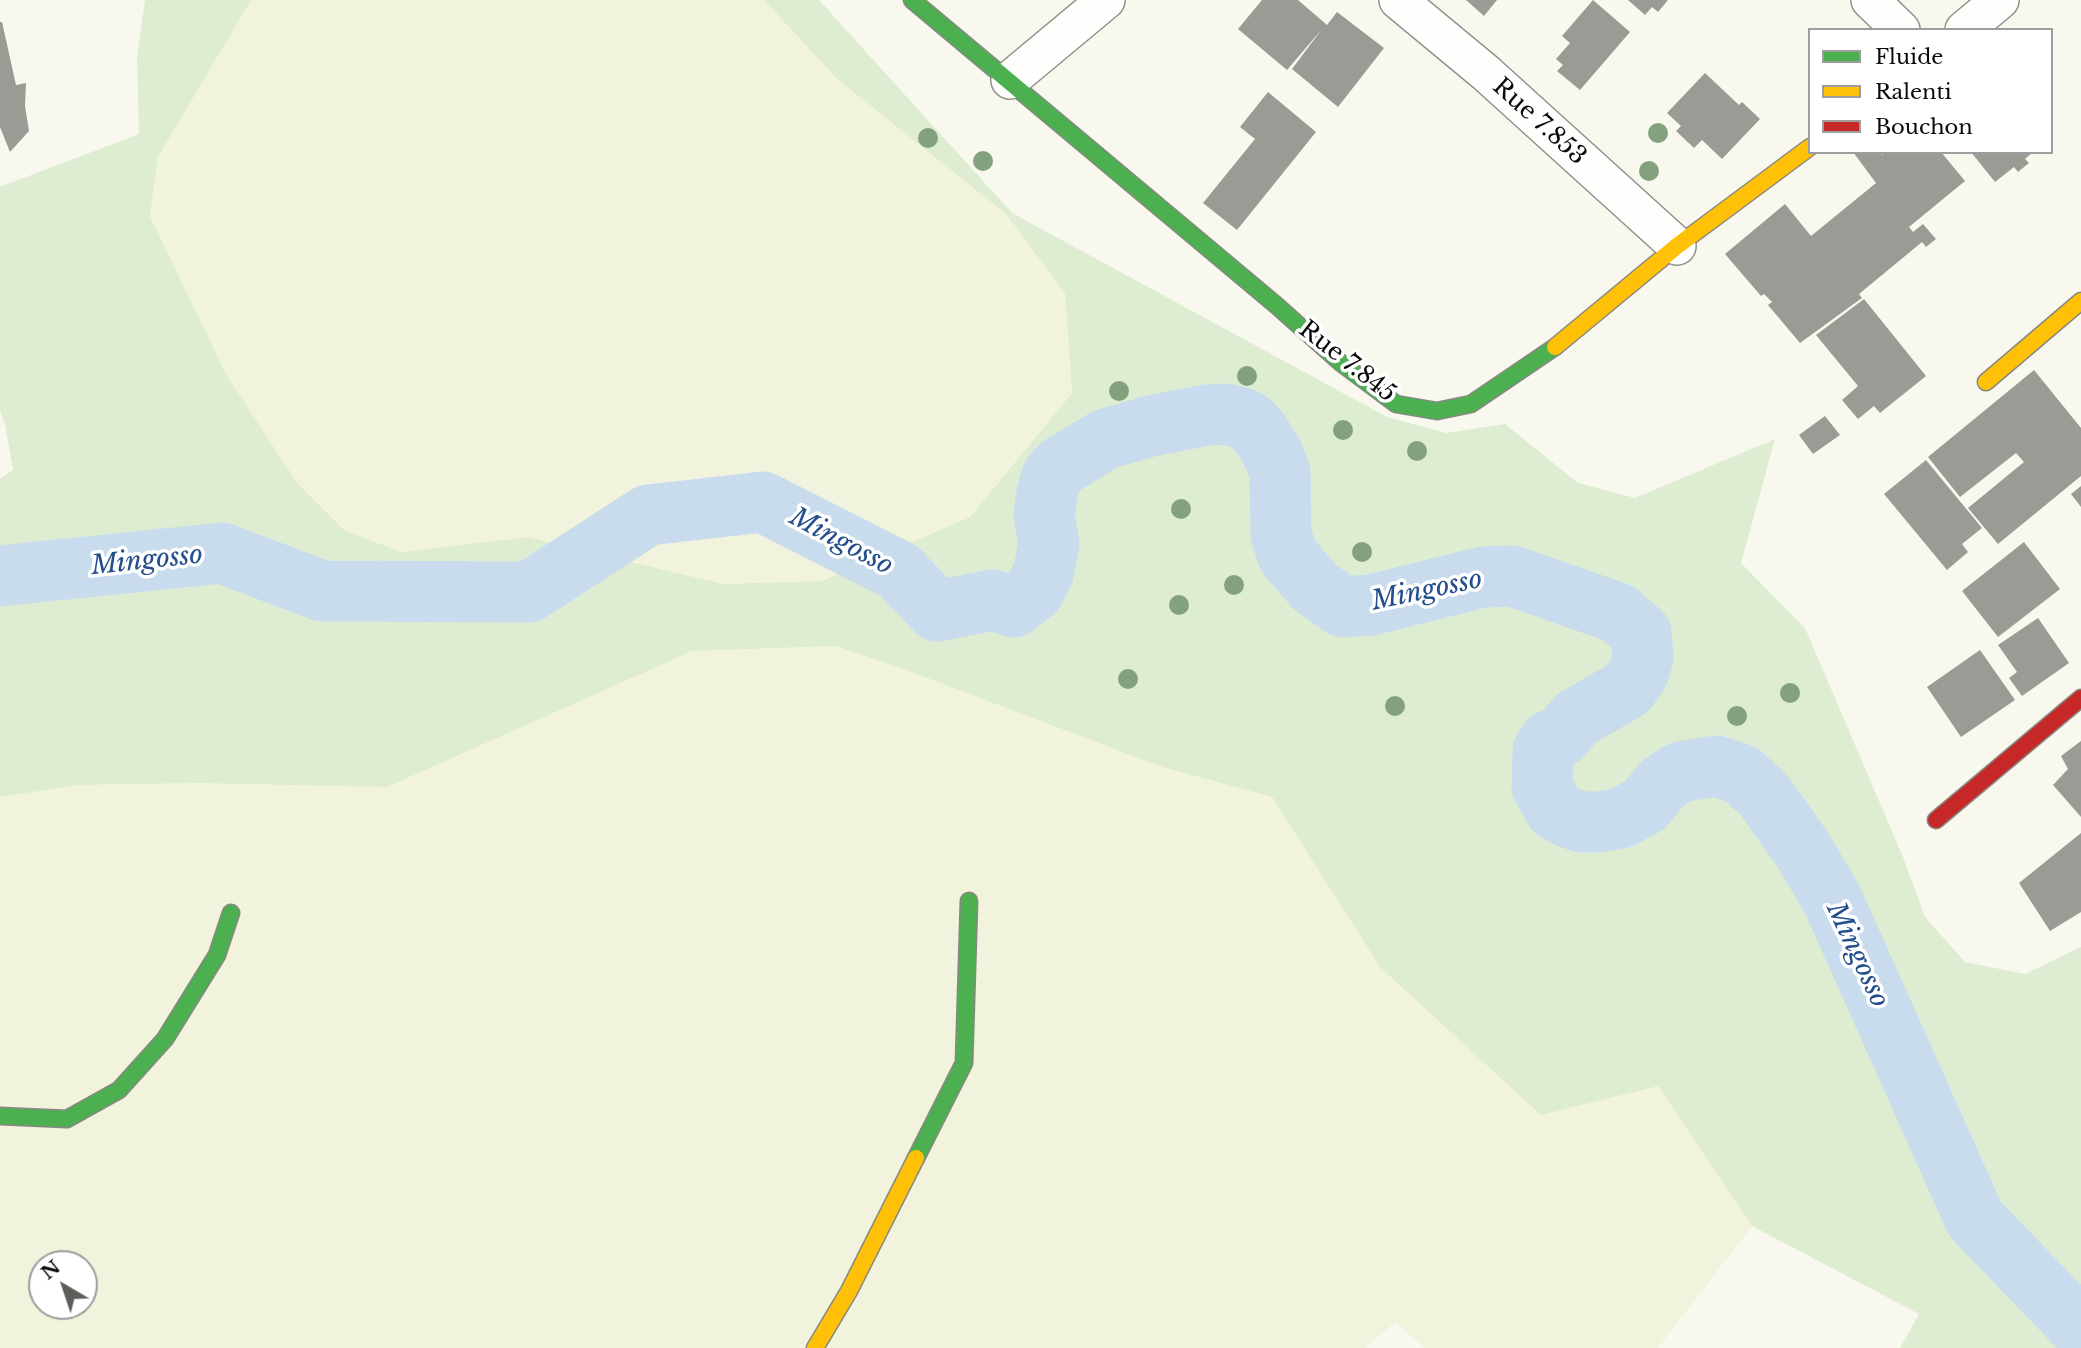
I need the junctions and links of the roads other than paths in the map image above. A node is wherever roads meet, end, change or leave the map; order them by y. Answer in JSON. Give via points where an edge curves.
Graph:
{"nodes":[{"id":1,"x":912,"y":0,"type":"edge"},
{"id":2,"x":1106,"y":0,"type":"edge"},
{"id":3,"x":1398,"y":0,"type":"edge"},
{"id":4,"x":1870,"y":0,"type":"edge"},
{"id":5,"x":2000,"y":0,"type":"edge"},
{"id":6,"x":1899,"y":28,"type":"edge"},
{"id":7,"x":1966,"y":28,"type":"edge"},
{"id":8,"x":1010,"y":80,"type":"junction"},
{"id":9,"x":1808,"y":148,"type":"edge"},
{"id":10,"x":1677,"y":246,"type":"junction"},
{"id":11,"x":2081,"y":301,"type":"edge"},
{"id":12,"x":1986,"y":382,"type":"dead end"},
{"id":13,"x":2081,"y":698,"type":"edge"},
{"id":14,"x":1936,"y":820,"type":"dead end"},
{"id":15,"x":969,"y":901,"type":"dead end"},
{"id":16,"x":231,"y":913,"type":"dead end"},
{"id":17,"x":0,"y":1116,"type":"edge"},
{"id":18,"x":815,"y":1348,"type":"edge"}],
"edges":[{"from":1,"to":8,"type":"street","name":"Rue 7.845"},
{"from":2,"to":8,"type":"street"},
{"from":3,"to":10,"type":"street","name":"Rue 7.853"},
{"from":4,"to":6,"type":"street"},
{"from":5,"to":7,"type":"street"},
{"from":8,"to":10,"type":"street","name":"Rue 7.845","via":[[1341,363],[1396,404],[1437,411],[1471,404],[1564,341]]},
{"from":9,"to":10,"type":"street","name":"Rue 7.845"},
{"from":11,"to":12,"type":"street"},
{"from":13,"to":14,"type":"street"},
{"from":15,"to":18,"type":"street","via":[[964,1063]]},
{"from":16,"to":17,"type":"street","via":[[217,955],[165,1039],[119,1090],[67,1119]]}]}
